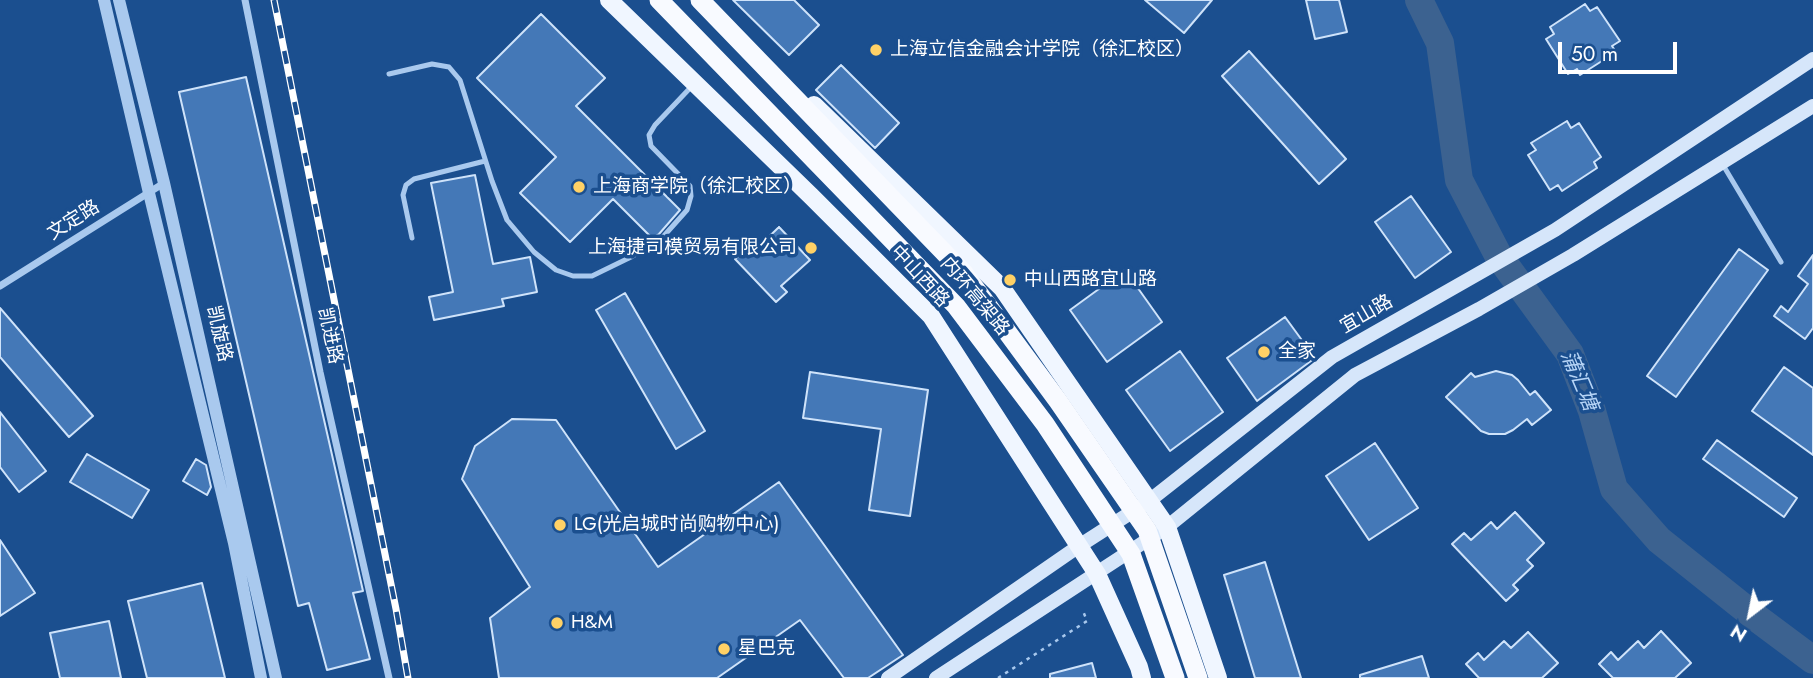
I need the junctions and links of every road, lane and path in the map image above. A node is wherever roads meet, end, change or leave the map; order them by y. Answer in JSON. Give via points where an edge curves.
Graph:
{"nodes":[{"id":1,"x":104,"y":0,"type":"edge"},
{"id":2,"x":118,"y":0,"type":"edge"},
{"id":3,"x":245,"y":0,"type":"edge"},
{"id":4,"x":609,"y":0,"type":"edge"},
{"id":5,"x":659,"y":0,"type":"edge"},
{"id":6,"x":700,"y":0,"type":"edge"},
{"id":7,"x":706,"y":0,"type":"edge"},
{"id":8,"x":1813,"y":59,"type":"edge"},
{"id":9,"x":389,"y":74,"type":"dead end"},
{"id":10,"x":695,"y":84,"type":"junction"},
{"id":11,"x":1813,"y":106,"type":"edge"},
{"id":12,"x":485,"y":161,"type":"junction"},
{"id":13,"x":1721,"y":163,"type":"junction"},
{"id":14,"x":164,"y":184,"type":"junction"},
{"id":15,"x":149,"y":192,"type":"junction"},
{"id":16,"x":412,"y":238,"type":"dead end"},
{"id":17,"x":1781,"y":262,"type":"dead end"},
{"id":18,"x":0,"y":286,"type":"edge"},
{"id":19,"x":1149,"y":501,"type":"junction"},
{"id":20,"x":1167,"y":527,"type":"junction"},
{"id":21,"x":1079,"y":546,"type":"junction"},
{"id":22,"x":1097,"y":574,"type":"junction"},
{"id":23,"x":1083,"y":611,"type":"dead end"},
{"id":24,"x":261,"y":678,"type":"edge"},
{"id":25,"x":276,"y":678,"type":"edge"},
{"id":26,"x":389,"y":678,"type":"edge"},
{"id":27,"x":888,"y":678,"type":"edge"},
{"id":28,"x":936,"y":678,"type":"edge"},
{"id":29,"x":998,"y":678,"type":"edge"},
{"id":30,"x":1142,"y":678,"type":"edge"},
{"id":31,"x":1175,"y":678,"type":"edge"},
{"id":32,"x":1199,"y":678,"type":"edge"},
{"id":33,"x":1218,"y":678,"type":"edge"}],
"edges":[{"from":1,"to":15,"type":"street","name":"凯旋路"},
{"from":2,"to":14,"type":"street","name":"凯旋路"},
{"from":3,"to":26,"type":"street","name":"凯进路","via":[[320,372]]},
{"from":4,"to":10,"type":"main road","name":"中山西路"},
{"from":5,"to":31,"type":"highway","name":"内环高架路","bridge":true,"via":[[956,306],[1045,424],[1131,554]]},
{"from":6,"to":32,"type":"highway","name":"内环高架路","bridge":true,"via":[[962,272],[1051,390],[1147,530]]},
{"from":7,"to":19,"type":"main road","via":[[1002,288]]},
{"from":8,"to":19,"type":"main road","name":"宜山路","via":[[1555,230],[1332,357]]},
{"from":9,"to":12,"type":"lane","via":[[432,64],[449,67],[460,80]]},
{"from":10,"to":12,"type":"lane","via":[[649,135],[651,146],[690,186],[687,210],[663,238],[592,276],[556,270],[534,252],[507,220]]},
{"from":10,"to":21,"type":"main road","name":"中山西路","via":[[931,317]]},
{"from":11,"to":13,"type":"main road"},
{"from":12,"to":16,"type":"lane","via":[[406,185],[402,195]]},
{"from":13,"to":17,"type":"lane"},
{"from":13,"to":20,"type":"main road","via":[[1573,255],[1356,375]]},
{"from":14,"to":15,"type":"street","name":"文定路"},
{"from":14,"to":25,"type":"street","name":"凯旋路"},
{"from":15,"to":18,"type":"street","name":"文定路"},
{"from":15,"to":24,"type":"street","name":"凯旋路"},
{"from":19,"to":20,"type":"main road"},
{"from":19,"to":21,"type":"main road","name":"宜山路"},
{"from":20,"to":22,"type":"main road"},
{"from":20,"to":33,"type":"main road"},
{"from":21,"to":22,"type":"main road","name":"中山西路"},
{"from":21,"to":27,"type":"main road","name":"宜山路"},
{"from":22,"to":28,"type":"main road"},
{"from":22,"to":30,"type":"main road","name":"中山西路"},
{"from":23,"to":29,"type":"path","via":[[1087,621]]}]}
